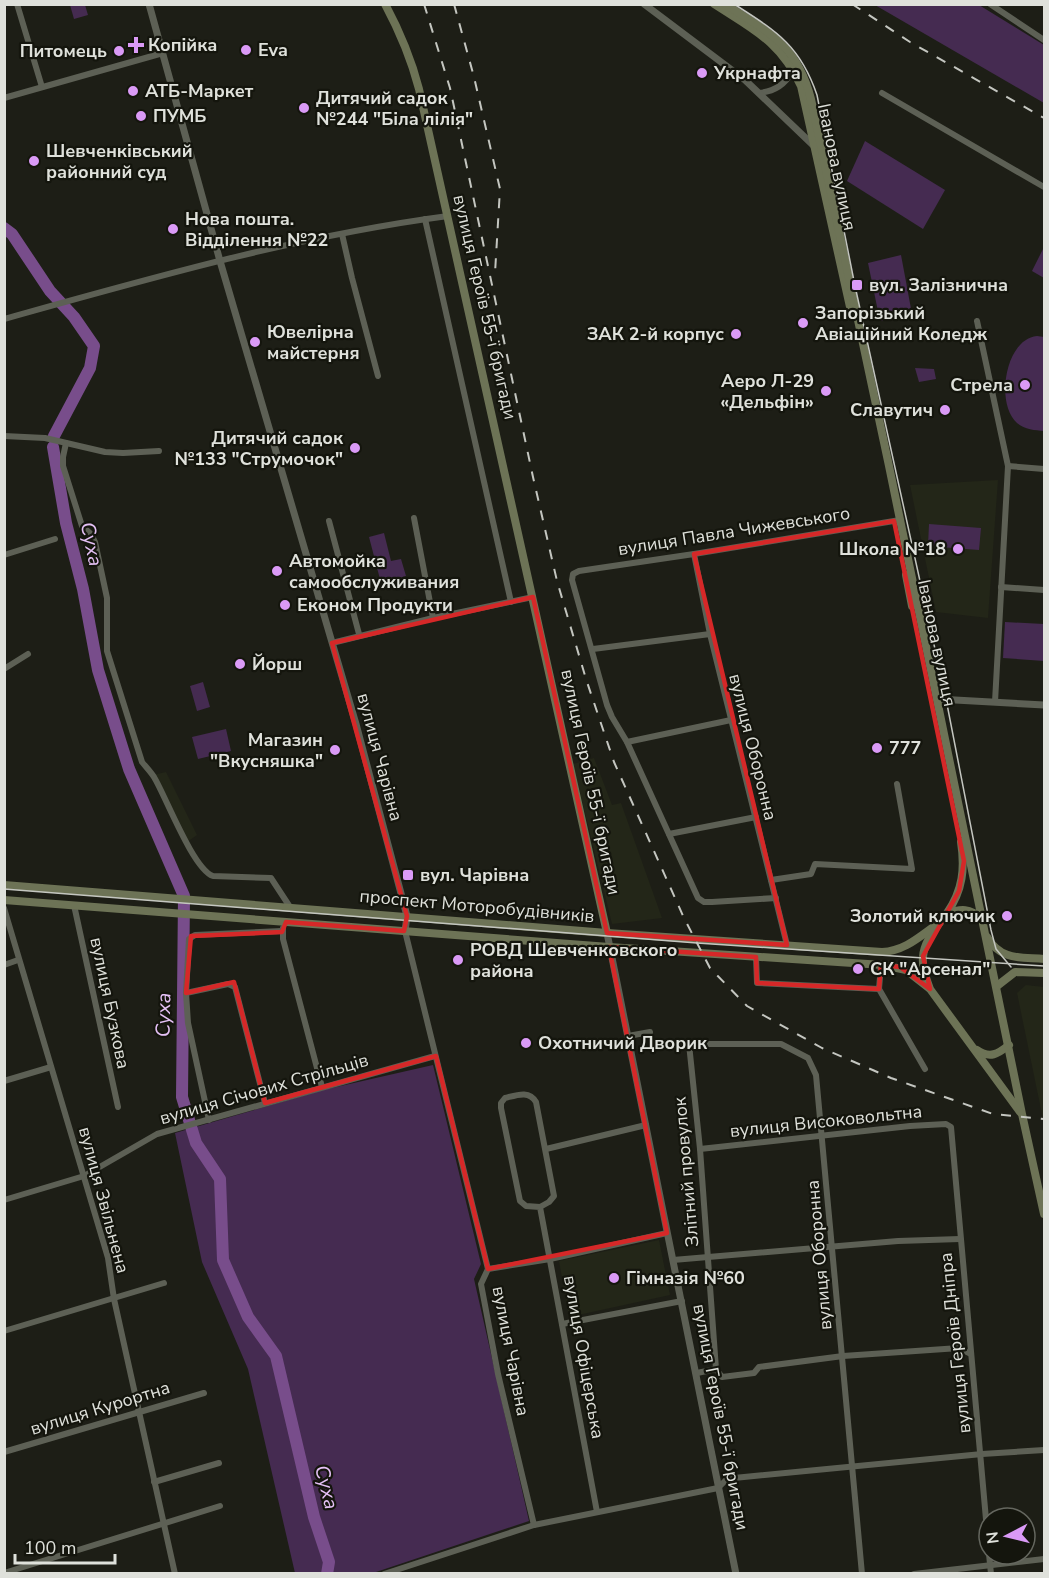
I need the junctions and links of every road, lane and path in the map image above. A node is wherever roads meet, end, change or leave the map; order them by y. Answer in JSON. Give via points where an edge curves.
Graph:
{"nodes":[{"id":1,"x":17,"y":4,"type":"edge"},
{"id":2,"x":149,"y":4,"type":"edge"},
{"id":3,"x":385,"y":4,"type":"edge"},
{"id":4,"x":644,"y":4,"type":"edge"},
{"id":5,"x":714,"y":4,"type":"edge"},
{"id":6,"x":725,"y":4,"type":"edge"},
{"id":7,"x":990,"y":4,"type":"edge"},
{"id":8,"x":1044,"y":38,"type":"edge"},
{"id":9,"x":163,"y":53,"type":"junction"},
{"id":10,"x":794,"y":70,"type":"junction"},
{"id":11,"x":42,"y":87,"type":"junction"},
{"id":12,"x":759,"y":93,"type":"junction"},
{"id":13,"x":882,"y":93,"type":"dead end"},
{"id":14,"x":4,"y":98,"type":"edge"},
{"id":15,"x":815,"y":148,"type":"junction"},
{"id":16,"x":823,"y":155,"type":"junction"},
{"id":17,"x":1044,"y":187,"type":"edge"},
{"id":18,"x":448,"y":216,"type":"junction"},
{"id":19,"x":426,"y":219,"type":"junction"},
{"id":20,"x":342,"y":234,"type":"junction"},
{"id":21,"x":220,"y":261,"type":"junction"},
{"id":22,"x":4,"y":319,"type":"edge"},
{"id":23,"x":977,"y":321,"type":"dead end"},
{"id":24,"x":378,"y":376,"type":"dead end"},
{"id":25,"x":4,"y":436,"type":"edge"},
{"id":26,"x":66,"y":443,"type":"junction"},
{"id":27,"x":159,"y":451,"type":"dead end"},
{"id":28,"x":1008,"y":466,"type":"junction"},
{"id":29,"x":1044,"y":469,"type":"edge"},
{"id":30,"x":414,"y":518,"type":"dead end"},
{"id":31,"x":897,"y":520,"type":"junction"},
{"id":32,"x":329,"y":522,"type":"dead end"},
{"id":33,"x":55,"y":539,"type":"dead end"},
{"id":34,"x":694,"y":554,"type":"junction"},
{"id":35,"x":4,"y":555,"type":"edge"},
{"id":36,"x":579,"y":571,"type":"joint"},
{"id":37,"x":1001,"y":587,"type":"junction"},
{"id":38,"x":1044,"y":590,"type":"edge"},
{"id":39,"x":533,"y":597,"type":"junction"},
{"id":40,"x":511,"y":602,"type":"junction"},
{"id":41,"x":433,"y":618,"type":"junction"},
{"id":42,"x":359,"y":634,"type":"junction"},
{"id":43,"x":710,"y":634,"type":"junction"},
{"id":44,"x":332,"y":643,"type":"junction"},
{"id":45,"x":593,"y":649,"type":"junction"},
{"id":46,"x":28,"y":654,"type":"dead end"},
{"id":47,"x":4,"y":669,"type":"edge"},
{"id":48,"x":937,"y":699,"type":"junction"},
{"id":49,"x":995,"y":702,"type":"junction"},
{"id":50,"x":1044,"y":705,"type":"edge"},
{"id":51,"x":731,"y":720,"type":"junction"},
{"id":52,"x":627,"y":742,"type":"junction"},
{"id":53,"x":897,"y":784,"type":"dead end"},
{"id":54,"x":756,"y":818,"type":"junction"},
{"id":55,"x":669,"y":834,"type":"junction"},
{"id":56,"x":771,"y":880,"type":"junction"},
{"id":57,"x":4,"y":885,"type":"edge"},
{"id":58,"x":776,"y":898,"type":"junction"},
{"id":59,"x":4,"y":900,"type":"edge"},
{"id":60,"x":74,"y":905,"type":"junction"},
{"id":61,"x":290,"y":907,"type":"junction"},
{"id":62,"x":4,"y":908,"type":"edge"},
{"id":63,"x":946,"y":914,"type":"junction"},
{"id":64,"x":407,"y":916,"type":"junction"},
{"id":65,"x":982,"y":919,"type":"junction"},
{"id":66,"x":939,"y":923,"type":"junction"},
{"id":67,"x":284,"y":926,"type":"junction"},
{"id":68,"x":405,"y":931,"type":"junction"},
{"id":69,"x":985,"y":932,"type":"junction"},
{"id":70,"x":607,"y":933,"type":"junction"},
{"id":71,"x":787,"y":945,"type":"junction"},
{"id":72,"x":609,"y":947,"type":"junction"},
{"id":73,"x":756,"y":957,"type":"junction"},
{"id":74,"x":1044,"y":959,"type":"edge"},
{"id":75,"x":18,"y":960,"type":"junction"},
{"id":76,"x":4,"y":964,"type":"edge"},
{"id":77,"x":881,"y":965,"type":"junction"},
{"id":78,"x":1044,"y":973,"type":"edge"},
{"id":79,"x":997,"y":986,"type":"junction"},
{"id":80,"x":879,"y":989,"type":"junction"},
{"id":81,"x":930,"y":989,"type":"junction"},
{"id":82,"x":186,"y":993,"type":"junction"},
{"id":83,"x":650,"y":1032,"type":"dead end"},
{"id":84,"x":628,"y":1036,"type":"junction"},
{"id":85,"x":688,"y":1044,"type":"joint"},
{"id":86,"x":969,"y":1045,"type":"junction"},
{"id":87,"x":1009,"y":1045,"type":"junction"},
{"id":88,"x":435,"y":1056,"type":"junction"},
{"id":89,"x":51,"y":1067,"type":"junction"},
{"id":90,"x":925,"y":1069,"type":"dead end"},
{"id":91,"x":4,"y":1081,"type":"edge"},
{"id":92,"x":322,"y":1087,"type":"junction"},
{"id":93,"x":265,"y":1103,"type":"junction"},
{"id":94,"x":118,"y":1107,"type":"dead end"},
{"id":95,"x":1023,"y":1118,"type":"junction"},
{"id":96,"x":209,"y":1120,"type":"junction"},
{"id":97,"x":646,"y":1125,"type":"junction"},
{"id":98,"x":952,"y":1131,"type":"joint"},
{"id":99,"x":823,"y":1137,"type":"junction"},
{"id":100,"x":546,"y":1149,"type":"junction"},
{"id":101,"x":700,"y":1149,"type":"junction"},
{"id":102,"x":84,"y":1176,"type":"junction"},
{"id":103,"x":4,"y":1200,"type":"edge"},
{"id":104,"x":540,"y":1207,"type":"junction"},
{"id":105,"x":1044,"y":1214,"type":"edge"},
{"id":106,"x":667,"y":1233,"type":"junction"},
{"id":107,"x":960,"y":1239,"type":"junction"},
{"id":108,"x":833,"y":1248,"type":"junction"},
{"id":109,"x":708,"y":1257,"type":"junction"},
{"id":110,"x":550,"y":1259,"type":"junction"},
{"id":111,"x":673,"y":1260,"type":"junction"},
{"id":112,"x":488,"y":1269,"type":"junction"},
{"id":113,"x":164,"y":1283,"type":"dead end"},
{"id":114,"x":114,"y":1299,"type":"junction"},
{"id":115,"x":682,"y":1301,"type":"junction"},
{"id":116,"x":562,"y":1324,"type":"junction"},
{"id":117,"x":4,"y":1331,"type":"edge"},
{"id":118,"x":971,"y":1354,"type":"junction"},
{"id":119,"x":843,"y":1356,"type":"junction"},
{"id":120,"x":716,"y":1369,"type":"junction"},
{"id":121,"x":697,"y":1373,"type":"junction"},
{"id":122,"x":204,"y":1393,"type":"dead end"},
{"id":123,"x":138,"y":1412,"type":"junction"},
{"id":124,"x":1044,"y":1450,"type":"edge"},
{"id":125,"x":4,"y":1452,"type":"edge"},
{"id":126,"x":982,"y":1454,"type":"junction"},
{"id":127,"x":219,"y":1463,"type":"dead end"},
{"id":128,"x":852,"y":1466,"type":"junction"},
{"id":129,"x":154,"y":1482,"type":"junction"},
{"id":130,"x":718,"y":1488,"type":"junction"},
{"id":131,"x":220,"y":1506,"type":"dead end"},
{"id":132,"x":986,"y":1506,"type":"edge"},
{"id":133,"x":597,"y":1512,"type":"junction"},
{"id":134,"x":163,"y":1523,"type":"junction"},
{"id":135,"x":534,"y":1525,"type":"junction"},
{"id":136,"x":982,"y":1566,"type":"edge"},
{"id":137,"x":4,"y":1573,"type":"edge"},
{"id":138,"x":175,"y":1574,"type":"edge"},
{"id":139,"x":384,"y":1574,"type":"edge"},
{"id":140,"x":736,"y":1574,"type":"edge"},
{"id":141,"x":862,"y":1574,"type":"edge"},
{"id":142,"x":914,"y":1574,"type":"edge"}],
"edges":[{"from":1,"to":11,"type":"street"},
{"from":2,"to":9,"type":"street","name":"вулиця Чарівна"},
{"from":3,"to":18,"type":"main road","name":"вулиця Героїв 55-ї бригади","via":[[410,57]]},
{"from":4,"to":12,"type":"street"},
{"from":5,"to":10,"type":"main road","name":"Іванова вулиця","via":[[761,34],[780,50]]},
{"from":6,"to":16,"type":"main road","name":"Іванова вулиця","via":[[771,34],[799,66],[809,91]]},
{"from":7,"to":8,"type":"street"},
{"from":9,"to":11,"type":"street"},
{"from":9,"to":21,"type":"street","name":"вулиця Чарівна"},
{"from":10,"to":12,"type":"street","via":[[784,84]]},
{"from":10,"to":15,"type":"main road","name":"Іванова вулиця","via":[[806,101]]},
{"from":11,"to":14,"type":"street"},
{"from":12,"to":15,"type":"street"},
{"from":13,"to":17,"type":"street"},
{"from":15,"to":16,"type":"street"},
{"from":15,"to":31,"type":"main road","name":"Іванова вулиця"},
{"from":16,"to":31,"type":"main road","name":"Іванова вулиця"},
{"from":18,"to":19,"type":"street"},
{"from":18,"to":39,"type":"main road","name":"вулиця Героїв 55-ї бригади"},
{"from":19,"to":20,"type":"street"},
{"from":19,"to":40,"type":"street"},
{"from":20,"to":21,"type":"street"},
{"from":20,"to":24,"type":"street"},
{"from":21,"to":22,"type":"street"},
{"from":21,"to":44,"type":"street","name":"вулиця Чарівна"},
{"from":23,"to":28,"type":"street"},
{"from":25,"to":26,"type":"street"},
{"from":26,"to":27,"type":"street","via":[[105,452]]},
{"from":26,"to":61,"type":"street","via":[[63,466],[82,526],[95,542],[107,598],[107,651],[143,764],[153,775],[206,873],[271,878]]},
{"from":28,"to":29,"type":"street"},
{"from":28,"to":37,"type":"street"},
{"from":30,"to":41,"type":"street"},
{"from":31,"to":34,"type":"street","name":"вулиця Павла Чижевського"},
{"from":31,"to":48,"type":"main road","name":"Іванова вулиця"},
{"from":31,"to":63,"type":"main road","name":"Іванова вулиця","via":[[964,861],[962,882]]},
{"from":32,"to":42,"type":"street"},
{"from":33,"to":35,"type":"street"},
{"from":34,"to":36,"type":"street","name":"вулиця Павла Чижевського"},
{"from":34,"to":43,"type":"street","name":"вулиця Оборонна"},
{"from":36,"to":45,"type":"street","name":"вулиця Героїв 55-ї бригади","via":[[572,580]]},
{"from":37,"to":38,"type":"street"},
{"from":37,"to":49,"type":"street"},
{"from":39,"to":40,"type":"street"},
{"from":39,"to":70,"type":"main road","name":"вулиця Героїв 55-ї бригади"},
{"from":40,"to":41,"type":"street"},
{"from":41,"to":42,"type":"street"},
{"from":42,"to":44,"type":"street"},
{"from":43,"to":45,"type":"street"},
{"from":43,"to":51,"type":"street","name":"вулиця Оборонна"},
{"from":44,"to":64,"type":"street","name":"вулиця Чарівна"},
{"from":45,"to":52,"type":"street","name":"вулиця Героїв 55-ї бригади","via":[[607,705]]},
{"from":46,"to":47,"type":"street"},
{"from":48,"to":49,"type":"street"},
{"from":48,"to":65,"type":"main road","name":"Іванова вулиця"},
{"from":49,"to":50,"type":"street"},
{"from":51,"to":52,"type":"street"},
{"from":51,"to":54,"type":"street","name":"вулиця Оборонна"},
{"from":52,"to":55,"type":"street","name":"вулиця Героїв 55-ї бригади"},
{"from":53,"to":56,"type":"street","via":[[912,869],[815,864],[811,874]]},
{"from":54,"to":55,"type":"street"},
{"from":54,"to":56,"type":"street","name":"вулиця Оборонна"},
{"from":55,"to":58,"type":"street","name":"вулиця Героїв 55-ї бригади","via":[[698,898],[704,902]]},
{"from":56,"to":58,"type":"street","name":"вулиця Оборонна"},
{"from":57,"to":61,"type":"main road","name":"проспект Моторобудівників"},
{"from":58,"to":71,"type":"street","name":"вулиця Оборонна"},
{"from":59,"to":60,"type":"main road","name":"проспект Моторобудівників"},
{"from":60,"to":67,"type":"main road","name":"проспект Моторобудівників"},
{"from":60,"to":94,"type":"street","name":"вулиця Бузкова"},
{"from":61,"to":64,"type":"main road","name":"проспект Моторобудівників"},
{"from":62,"to":75,"type":"street","name":"вулиця Звільнена"},
{"from":63,"to":65,"type":"main road","via":[[973,911]]},
{"from":63,"to":66,"type":"main road","name":"Іванова вулиця"},
{"from":64,"to":68,"type":"street","name":"вулиця Чарівна"},
{"from":64,"to":70,"type":"main road","name":"проспект Моторобудівників"},
{"from":65,"to":69,"type":"main road","name":"Іванова вулиця"},
{"from":66,"to":71,"type":"main road","name":"проспект Моторобудівників","via":[[894,951]]},
{"from":66,"to":81,"type":"main road","name":"Іванова вулиця","via":[[923,956]]},
{"from":67,"to":68,"type":"main road","name":"проспект Моторобудівників"},
{"from":67,"to":82,"type":"street","via":[[191,936]]},
{"from":67,"to":92,"type":"street"},
{"from":68,"to":72,"type":"main road","name":"проспект Моторобудівників"},
{"from":68,"to":88,"type":"street","name":"вулиця Чарівна"},
{"from":69,"to":74,"type":"main road","via":[[1003,954]]},
{"from":69,"to":79,"type":"main road","name":"Іванова вулиця"},
{"from":70,"to":71,"type":"main road","name":"проспект Моторобудівників"},
{"from":70,"to":72,"type":"street","name":"вулиця Героїв 55-ї бригади"},
{"from":72,"to":73,"type":"main road","name":"проспект Моторобудівників"},
{"from":72,"to":84,"type":"street","name":"вулиця Героїв 55-ї бригади"},
{"from":73,"to":77,"type":"main road","name":"проспект Моторобудівників"},
{"from":73,"to":80,"type":"street","via":[[757,983]]},
{"from":75,"to":76,"type":"street"},
{"from":75,"to":89,"type":"street","name":"вулиця Звільнена"},
{"from":77,"to":80,"type":"street"},
{"from":77,"to":81,"type":"main road","name":"проспект Моторобудівників","via":[[900,967]]},
{"from":78,"to":79,"type":"main road","via":[[1015,972]]},
{"from":79,"to":87,"type":"main road","name":"Іванова вулиця"},
{"from":80,"to":90,"type":"street"},
{"from":81,"to":86,"type":"main road","name":"Іванова вулиця"},
{"from":82,"to":93,"type":"street","via":[[228,984],[235,987]]},
{"from":82,"to":96,"type":"street","via":[[188,1023]]},
{"from":83,"to":84,"type":"street"},
{"from":84,"to":97,"type":"street","name":"вулиця Героїв 55-ї бригади"},
{"from":85,"to":99,"type":"street","name":"вулиця Оборонна","via":[[781,1044],[808,1058],[816,1075]]},
{"from":85,"to":101,"type":"street","name":"Злітний провулок"},
{"from":86,"to":87,"type":"main road","via":[[989,1056]]},
{"from":86,"to":95,"type":"main road","name":"Іванова вулиця"},
{"from":87,"to":95,"type":"main road","name":"Іванова вулиця"},
{"from":88,"to":92,"type":"street","name":"вулиця Січових Стрільців"},
{"from":88,"to":112,"type":"street","name":"вулиця Чарівна"},
{"from":89,"to":91,"type":"street"},
{"from":89,"to":102,"type":"street","name":"вулиця Звільнена"},
{"from":92,"to":93,"type":"street","name":"вулиця Січових Стрільців"},
{"from":93,"to":96,"type":"street","name":"вулиця Січових Стрільців"},
{"from":95,"to":105,"type":"main road","name":"Іванова вулиця"},
{"from":96,"to":102,"type":"street","name":"вулиця Січових Стрільців","via":[[157,1134]]},
{"from":97,"to":100,"type":"street"},
{"from":97,"to":106,"type":"street","name":"вулиця Героїв 55-ї бригади"},
{"from":98,"to":99,"type":"street","name":"вулиця Високовольтна","via":[[946,1124]]},
{"from":98,"to":107,"type":"street","name":"вулиця Героїв Дніпра"},
{"from":99,"to":101,"type":"street","name":"вулиця Високовольтна"},
{"from":99,"to":108,"type":"street","name":"вулиця Оборонна"},
{"from":100,"to":104,"type":"street","via":[[554,1196]]},
{"from":100,"to":104,"type":"street","via":[[534,1098],[527,1094],[503,1100],[501,1108],[520,1201],[526,1206]]},
{"from":101,"to":109,"type":"street","name":"Злітний провулок"},
{"from":102,"to":103,"type":"street","name":"вулиця Січових Стрільців"},
{"from":102,"to":114,"type":"street","name":"вулиця Звільнена","via":[[108,1258]]},
{"from":104,"to":110,"type":"street","name":"вулиця Офіцерська"},
{"from":106,"to":110,"type":"street"},
{"from":106,"to":111,"type":"street","name":"вулиця Героїв 55-ї бригади"},
{"from":107,"to":108,"type":"street"},
{"from":107,"to":118,"type":"street","name":"вулиця Героїв Дніпра"},
{"from":108,"to":109,"type":"street"},
{"from":108,"to":119,"type":"street","name":"вулиця Оборонна"},
{"from":109,"to":111,"type":"street"},
{"from":109,"to":120,"type":"street","name":"Злітний провулок"},
{"from":110,"to":112,"type":"street"},
{"from":110,"to":116,"type":"street","name":"вулиця Офіцерська"},
{"from":111,"to":115,"type":"street","name":"вулиця Героїв 55-ї бригади"},
{"from":112,"to":135,"type":"street","name":"вулиця Чарівна","via":[[481,1284]]},
{"from":113,"to":114,"type":"street"},
{"from":114,"to":117,"type":"street"},
{"from":114,"to":123,"type":"street","name":"вулиця Звільнена"},
{"from":115,"to":116,"type":"street"},
{"from":115,"to":121,"type":"street","name":"вулиця Героїв 55-ї бригади"},
{"from":116,"to":133,"type":"street","name":"вулиця Офіцерська"},
{"from":118,"to":119,"type":"street","via":[[959,1348]]},
{"from":118,"to":126,"type":"street","name":"вулиця Героїв Дніпра"},
{"from":119,"to":120,"type":"street","via":[[759,1366],[754,1373],[722,1377]]},
{"from":119,"to":128,"type":"street","name":"вулиця Оборонна"},
{"from":120,"to":121,"type":"street"},
{"from":121,"to":130,"type":"street","name":"вулиця Героїв 55-ї бригади"},
{"from":122,"to":123,"type":"street","name":"вулиця Курортна"},
{"from":123,"to":125,"type":"street","name":"вулиця Курортна"},
{"from":123,"to":129,"type":"street","name":"вулиця Звільнена"},
{"from":124,"to":126,"type":"street"},
{"from":126,"to":128,"type":"street"},
{"from":126,"to":132,"type":"street","name":"вулиця Героїв Дніпра"},
{"from":127,"to":129,"type":"street"},
{"from":128,"to":130,"type":"street","via":[[734,1478]]},
{"from":128,"to":141,"type":"street","name":"вулиця Оборонна"},
{"from":129,"to":134,"type":"street","name":"вулиця Звільнена"},
{"from":130,"to":133,"type":"street"},
{"from":130,"to":140,"type":"street","name":"вулиця Героїв 55-ї бригади"},
{"from":131,"to":134,"type":"street"},
{"from":133,"to":135,"type":"street"},
{"from":134,"to":137,"type":"street"},
{"from":134,"to":138,"type":"street","name":"вулиця Звільнена"},
{"from":135,"to":139,"type":"street"},
{"from":136,"to":142,"type":"street"}]}
